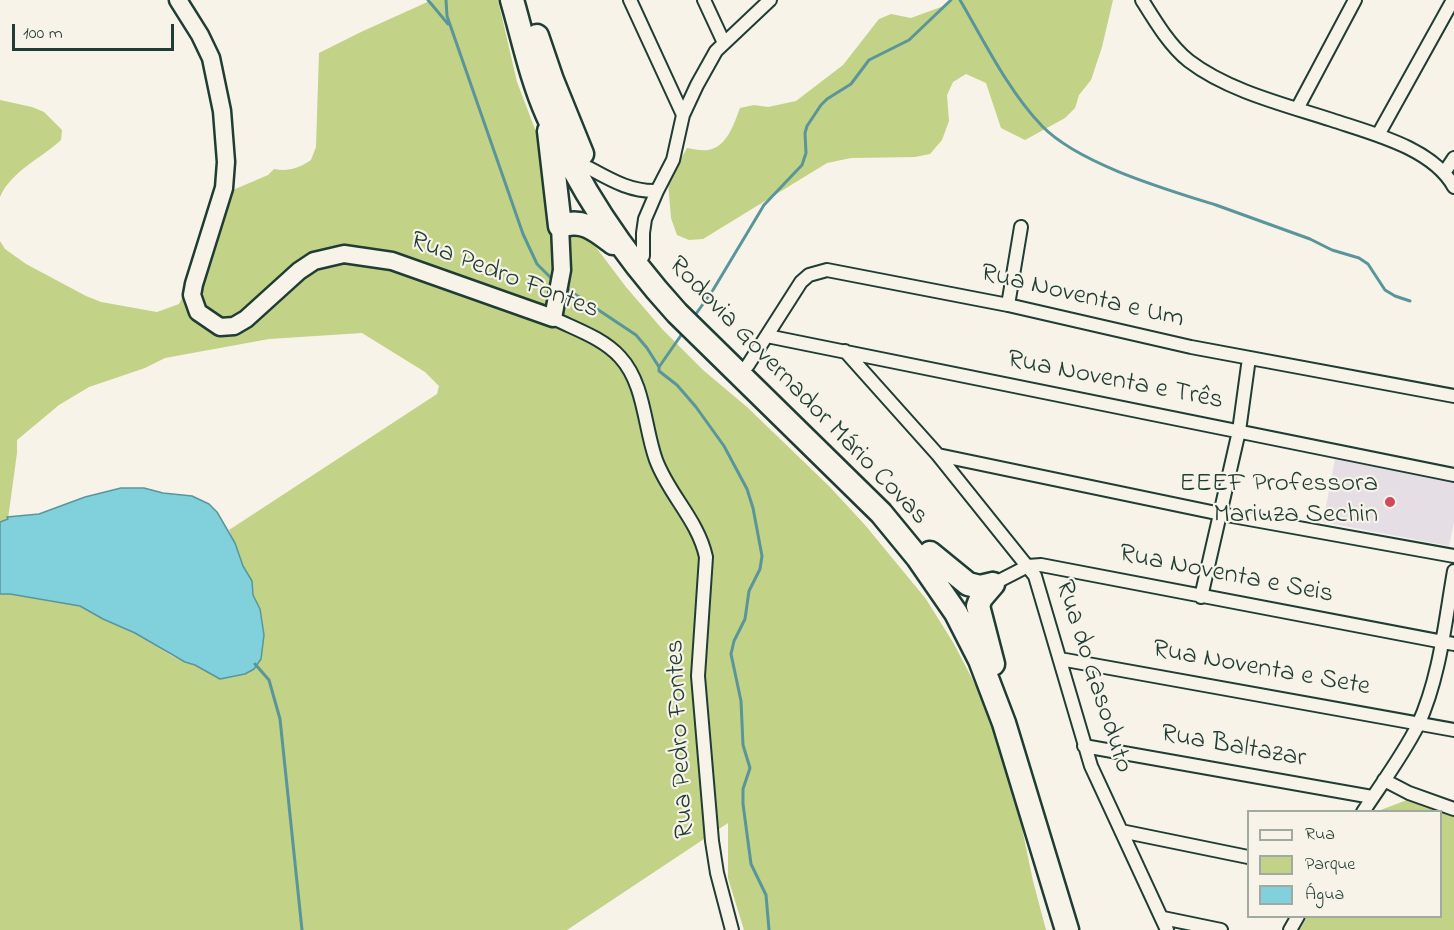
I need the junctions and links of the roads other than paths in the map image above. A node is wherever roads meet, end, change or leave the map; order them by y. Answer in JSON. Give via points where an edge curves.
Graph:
{"nodes":[{"id":1,"x":178,"y":0,"type":"edge"},
{"id":2,"x":512,"y":0,"type":"edge"},
{"id":3,"x":527,"y":0,"type":"edge"},
{"id":4,"x":630,"y":0,"type":"edge"},
{"id":5,"x":704,"y":0,"type":"edge"},
{"id":6,"x":771,"y":0,"type":"edge"},
{"id":7,"x":1142,"y":0,"type":"edge"},
{"id":8,"x":1354,"y":0,"type":"edge"},
{"id":9,"x":1453,"y":0,"type":"edge"},
{"id":10,"x":724,"y":43,"type":"junction"},
{"id":11,"x":1297,"y":109,"type":"junction"},
{"id":12,"x":547,"y":114,"type":"junction"},
{"id":13,"x":683,"y":115,"type":"junction"},
{"id":14,"x":1378,"y":135,"type":"junction"},
{"id":15,"x":1454,"y":158,"type":"edge"},
{"id":16,"x":589,"y":168,"type":"junction"},
{"id":17,"x":1444,"y":173,"type":"junction"},
{"id":18,"x":1454,"y":187,"type":"edge"},
{"id":19,"x":657,"y":191,"type":"junction"},
{"id":20,"x":560,"y":226,"type":"junction"},
{"id":21,"x":1021,"y":227,"type":"dead end"},
{"id":22,"x":635,"y":255,"type":"junction"},
{"id":23,"x":1008,"y":305,"type":"junction"},
{"id":24,"x":553,"y":318,"type":"junction"},
{"id":25,"x":767,"y":336,"type":"junction"},
{"id":26,"x":845,"y":351,"type":"junction"},
{"id":27,"x":1249,"y":358,"type":"junction"},
{"id":28,"x":748,"y":365,"type":"junction"},
{"id":29,"x":1454,"y":396,"type":"edge"},
{"id":30,"x":1239,"y":431,"type":"junction"},
{"id":31,"x":938,"y":455,"type":"junction"},
{"id":32,"x":1454,"y":475,"type":"edge"},
{"id":33,"x":1221,"y":514,"type":"junction"},
{"id":34,"x":930,"y":553,"type":"junction"},
{"id":35,"x":1454,"y":556,"type":"edge"},
{"id":36,"x":1028,"y":566,"type":"junction"},
{"id":37,"x":1454,"y":571,"type":"edge"},
{"id":38,"x":993,"y":585,"type":"junction"},
{"id":39,"x":1201,"y":597,"type":"junction"},
{"id":40,"x":1448,"y":642,"type":"edge"},
{"id":41,"x":1060,"y":659,"type":"junction"},
{"id":42,"x":993,"y":664,"type":"junction"},
{"id":43,"x":1419,"y":722,"type":"junction"},
{"id":44,"x":1454,"y":730,"type":"edge"},
{"id":45,"x":1084,"y":746,"type":"junction"},
{"id":46,"x":1384,"y":780,"type":"junction"},
{"id":47,"x":1372,"y":797,"type":"junction"},
{"id":48,"x":1454,"y":809,"type":"edge"},
{"id":49,"x":1364,"y":810,"type":"edge"},
{"id":50,"x":1121,"y":831,"type":"junction"},
{"id":51,"x":1247,"y":857,"type":"edge"},
{"id":52,"x":1165,"y":924,"type":"edge"},
{"id":53,"x":732,"y":930,"type":"edge"},
{"id":54,"x":1067,"y":930,"type":"edge"},
{"id":55,"x":1081,"y":930,"type":"edge"},
{"id":56,"x":1221,"y":930,"type":"edge"}],
"edges":[{"from":1,"to":24,"type":"street","name":"Rua Pedro Fontes","via":[[211,58],[222,111],[226,162],[224,188],[194,284],[192,295],[198,312],[220,327],[234,326],[314,261],[344,255],[392,261]]},
{"from":2,"to":12,"type":"highway","name":"Rodovia Governador Mário Covas"},
{"from":3,"to":16,"type":"highway","name":"Rodovia Governador Mário Covas","via":[[552,80]]},
{"from":4,"to":13,"type":"street"},
{"from":5,"to":10,"type":"street"},
{"from":6,"to":10,"type":"street"},
{"from":7,"to":11,"type":"street","via":[[1173,46],[1203,71]]},
{"from":8,"to":11,"type":"street"},
{"from":9,"to":14,"type":"street"},
{"from":10,"to":13,"type":"street","via":[[710,61]]},
{"from":11,"to":14,"type":"street"},
{"from":12,"to":20,"type":"highway"},
{"from":12,"to":22,"type":"highway","name":"Rodovia Governador Mário Covas","via":[[613,234]]},
{"from":13,"to":19,"type":"street","via":[[673,160]]},
{"from":14,"to":17,"type":"street","via":[[1411,149]]},
{"from":15,"to":17,"type":"street"},
{"from":16,"to":19,"type":"street","via":[[626,187]]},
{"from":16,"to":22,"type":"highway","name":"Rodovia Governador Mário Covas"},
{"from":17,"to":18,"type":"street"},
{"from":19,"to":22,"type":"street"},
{"from":20,"to":22,"type":"highway","via":[[582,223]]},
{"from":20,"to":24,"type":"street","via":[[562,270]]},
{"from":21,"to":23,"type":"street"},
{"from":22,"to":28,"type":"highway","name":"Rodovia Governador Mário Covas"},
{"from":22,"to":54,"type":"highway","name":"Rodovia Governador Mário Covas","via":[[650,283],[685,321],[881,513],[956,613],[980,660],[1004,723]]},
{"from":23,"to":25,"type":"street","name":"Rua Noventa e Um","via":[[827,270],[809,275],[801,282]]},
{"from":23,"to":27,"type":"street","name":"Rua Noventa e Um"},
{"from":24,"to":53,"type":"street","name":"Rua Pedro Fontes","via":[[602,342],[622,359],[638,391],[663,476],[703,544],[706,557],[698,676],[712,841]]},
{"from":25,"to":26,"type":"street","name":"Rua Noventa e Três"},
{"from":25,"to":28,"type":"street","name":"Rua Noventa e Um"},
{"from":26,"to":30,"type":"street","name":"Rua Noventa e Três"},
{"from":26,"to":31,"type":"street","name":"Rua do Gasoduto"},
{"from":27,"to":29,"type":"street","name":"Rua Noventa e Um"},
{"from":27,"to":30,"type":"street"},
{"from":28,"to":34,"type":"highway","name":"Rodovia Governador Mário Covas","via":[[878,491]]},
{"from":30,"to":32,"type":"street","name":"Rua Noventa e Três"},
{"from":30,"to":33,"type":"street"},
{"from":31,"to":33,"type":"street"},
{"from":31,"to":36,"type":"street","name":"Rua do Gasoduto"},
{"from":33,"to":35,"type":"street"},
{"from":33,"to":39,"type":"street"},
{"from":34,"to":38,"type":"highway","via":[[968,584]]},
{"from":34,"to":42,"type":"highway","name":"Rodovia Governador Mário Covas"},
{"from":36,"to":38,"type":"street"},
{"from":36,"to":39,"type":"street","name":"Rua Noventa e Seis","via":[[1041,565]]},
{"from":36,"to":41,"type":"street","name":"Rua do Gasoduto","via":[[1039,585]]},
{"from":37,"to":40,"type":"street"},
{"from":38,"to":42,"type":"highway","via":[[978,606]]},
{"from":39,"to":40,"type":"street","name":"Rua Noventa e Seis"},
{"from":40,"to":43,"type":"street"},
{"from":41,"to":43,"type":"street","name":"Rua Noventa e Sete"},
{"from":41,"to":45,"type":"street","name":"Rua do Gasoduto"},
{"from":42,"to":55,"type":"highway","name":"Rodovia Governador Mário Covas"},
{"from":43,"to":44,"type":"street","name":"Rua Noventa e Sete"},
{"from":43,"to":46,"type":"street"},
{"from":45,"to":47,"type":"street","name":"Rua Baltazar"},
{"from":45,"to":50,"type":"street","name":"Rua do Gasoduto"},
{"from":46,"to":47,"type":"street"},
{"from":46,"to":48,"type":"street","via":[[1409,794]]},
{"from":47,"to":49,"type":"street"},
{"from":50,"to":51,"type":"street"},
{"from":50,"to":52,"type":"street","name":"Rua do Gasoduto"},
{"from":52,"to":56,"type":"street"}]}
